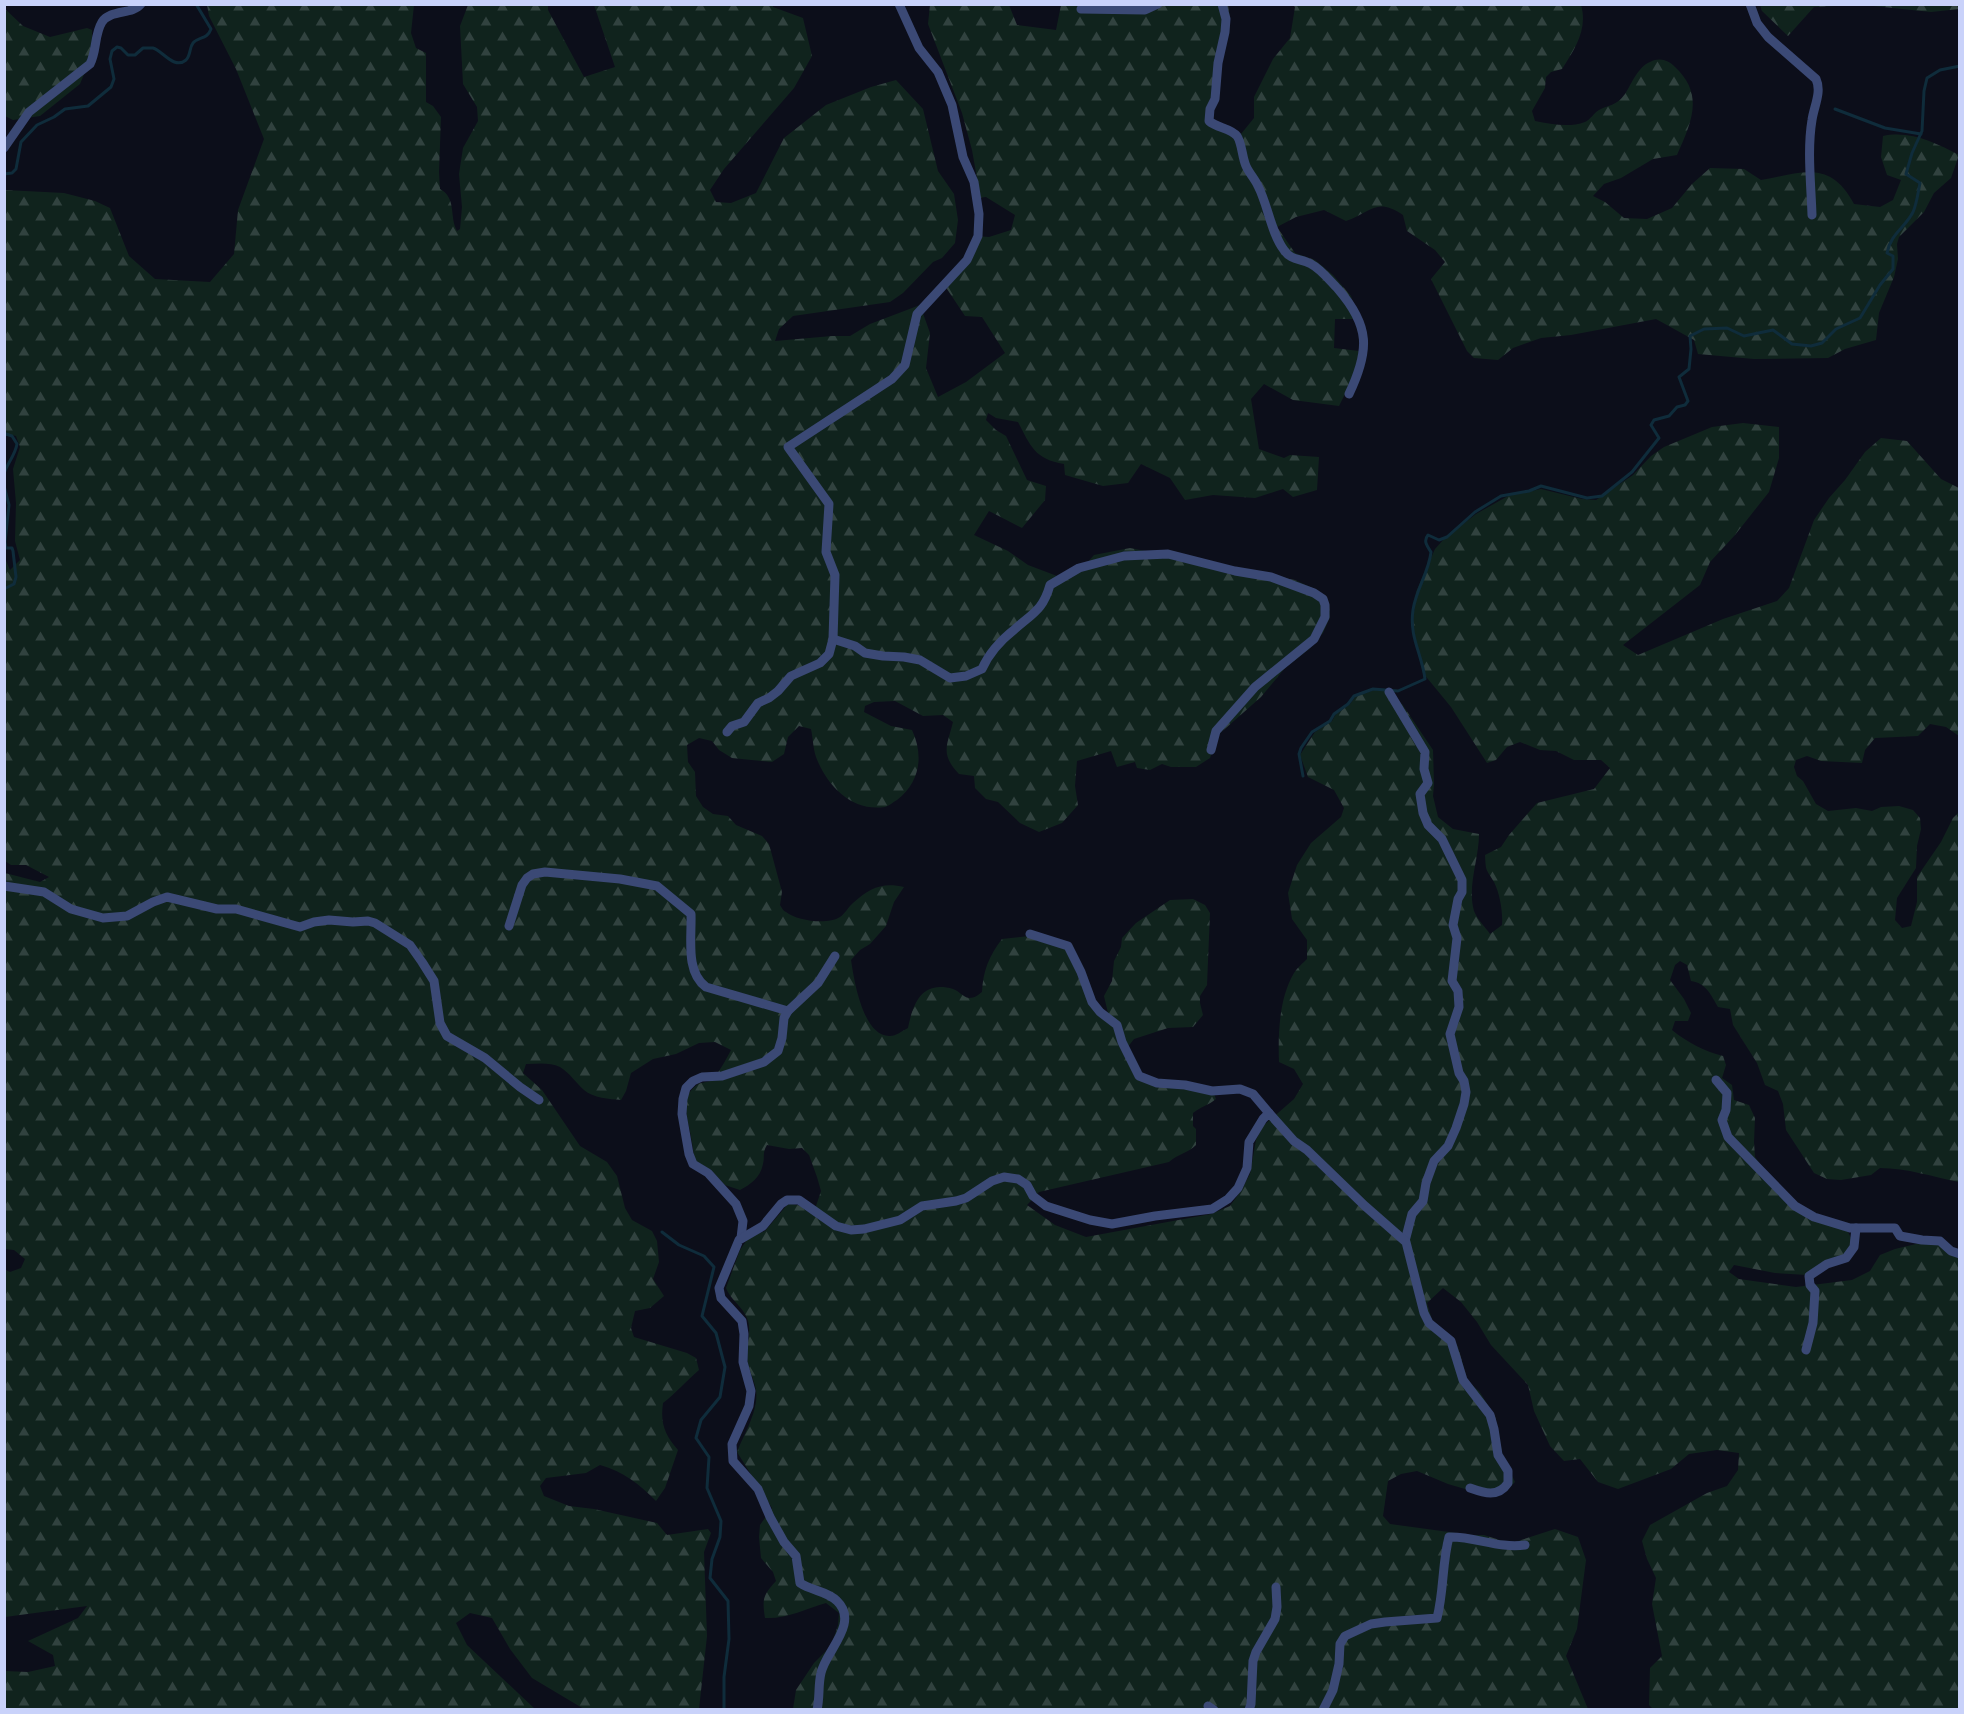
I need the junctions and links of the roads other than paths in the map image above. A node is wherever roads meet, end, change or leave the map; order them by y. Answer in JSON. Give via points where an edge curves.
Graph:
{"nodes":[{"id":1,"x":141,"y":4,"type":"edge"},
{"id":2,"x":898,"y":4,"type":"edge"},
{"id":3,"x":1158,"y":4,"type":"edge"},
{"id":4,"x":1222,"y":4,"type":"edge"},
{"id":5,"x":1750,"y":4,"type":"edge"},
{"id":6,"x":1081,"y":9,"type":"dead end"},
{"id":7,"x":4,"y":148,"type":"edge"},
{"id":8,"x":1812,"y":215,"type":"dead end"},
{"id":9,"x":1349,"y":394,"type":"dead end"},
{"id":10,"x":833,"y":639,"type":"junction"},
{"id":11,"x":1389,"y":692,"type":"dead end"},
{"id":12,"x":727,"y":732,"type":"dead end"},
{"id":13,"x":1211,"y":750,"type":"dead end"},
{"id":14,"x":4,"y":886,"type":"edge"},
{"id":15,"x":509,"y":926,"type":"dead end"},
{"id":16,"x":1030,"y":934,"type":"dead end"},
{"id":17,"x":835,"y":956,"type":"dead end"},
{"id":18,"x":788,"y":1011,"type":"junction"},
{"id":19,"x":1716,"y":1080,"type":"dead end"},
{"id":20,"x":539,"y":1100,"type":"dead end"},
{"id":21,"x":1269,"y":1113,"type":"junction"},
{"id":22,"x":1857,"y":1228,"type":"junction"},
{"id":23,"x":741,"y":1238,"type":"junction"},
{"id":24,"x":1405,"y":1241,"type":"junction"},
{"id":25,"x":1959,"y":1254,"type":"edge"},
{"id":26,"x":1806,"y":1350,"type":"dead end"},
{"id":27,"x":1470,"y":1488,"type":"dead end"},
{"id":28,"x":1525,"y":1545,"type":"dead end"},
{"id":29,"x":1276,"y":1587,"type":"dead end"},
{"id":30,"x":817,"y":1710,"type":"edge"},
{"id":31,"x":1249,"y":1710,"type":"edge"},
{"id":32,"x":1323,"y":1710,"type":"edge"}],
"edges":[{"from":1,"to":7,"type":"street","via":[[104,20],[90,64],[29,112]]},
{"from":2,"to":10,"type":"street","via":[[919,48],[938,72],[952,105],[963,157],[974,182],[978,236],[967,260],[917,314],[905,365],[892,379],[788,447],[829,504],[826,552],[835,575]]},
{"from":3,"to":6,"type":"street","via":[[1145,10]]},
{"from":4,"to":9,"type":"street","via":[[1225,32],[1209,121],[1239,139],[1247,168],[1258,185],[1282,249],[1291,258],[1311,264],[1330,280],[1356,312],[1364,334],[1363,352],[1359,374]]},
{"from":5,"to":8,"type":"street","via":[[1767,37],[1816,79],[1819,86],[1810,143]]},
{"from":10,"to":12,"type":"street","via":[[829,654],[820,663],[791,676],[778,691],[758,703],[744,723]]},
{"from":10,"to":13,"type":"street","via":[[865,653],[920,660],[950,678],[966,676],[982,669],[988,655],[1036,614],[1050,585],[1079,568],[1135,555],[1168,554],[1271,577],[1323,599],[1325,617],[1314,639],[1255,687],[1216,731]]},
{"from":11,"to":24,"type":"street","via":[[1425,753],[1428,783],[1420,794],[1423,813],[1453,857],[1463,887],[1453,925],[1457,938],[1452,981],[1458,991],[1459,1006],[1450,1034],[1466,1092],[1448,1146],[1434,1161],[1423,1201],[1412,1214]]},
{"from":14,"to":20,"type":"street","via":[[44,892],[71,909],[103,918],[127,916],[167,897],[217,909],[236,909],[300,927],[329,920],[375,923],[410,945],[422,962],[434,981],[440,1023],[447,1036],[485,1058]]},
{"from":15,"to":18,"type":"street","via":[[522,885],[533,874],[557,872],[657,886],[691,914],[693,963],[700,982]]},
{"from":16,"to":21,"type":"street","via":[[1068,946],[1092,1002],[1117,1025],[1139,1076],[1157,1083],[1185,1084],[1212,1091],[1240,1089],[1253,1094]]},
{"from":17,"to":18,"type":"street","via":[[818,983]]},
{"from":18,"to":23,"type":"street","via":[[778,1051],[764,1062],[739,1071],[693,1081],[683,1099],[688,1154],[693,1164],[708,1173],[736,1204],[743,1221]]},
{"from":19,"to":22,"type":"street","via":[[1727,1093],[1722,1120],[1728,1137],[1795,1206],[1815,1217]]},
{"from":21,"to":23,"type":"street","via":[[1249,1142],[1247,1168],[1238,1188],[1212,1209],[1112,1224],[1046,1206],[1027,1185],[1004,1177],[966,1198],[922,1206],[900,1220],[851,1230],[836,1226],[799,1200],[787,1200],[763,1226]]},
{"from":21,"to":24,"type":"street","via":[[1294,1141]]},
{"from":22,"to":25,"type":"street","via":[[1895,1228],[1900,1236],[1940,1241]]},
{"from":22,"to":26,"type":"street","via":[[1854,1248],[1846,1258],[1809,1276],[1815,1292]]},
{"from":23,"to":30,"type":"street","via":[[719,1288],[722,1298],[742,1321],[742,1362],[751,1391],[749,1406],[732,1444],[732,1461],[758,1489],[770,1517],[796,1557],[800,1583],[833,1598],[842,1608],[842,1633],[821,1670]]},
{"from":24,"to":27,"type":"street","via":[[1429,1323],[1451,1341],[1463,1380],[1490,1415],[1498,1455],[1508,1471],[1508,1484],[1502,1490],[1489,1493]]},
{"from":28,"to":32,"type":"street","via":[[1514,1547],[1449,1537],[1437,1618],[1371,1624],[1345,1636],[1340,1644],[1333,1690]]},
{"from":29,"to":31,"type":"street","via":[[1273,1626],[1253,1661]]}]}
